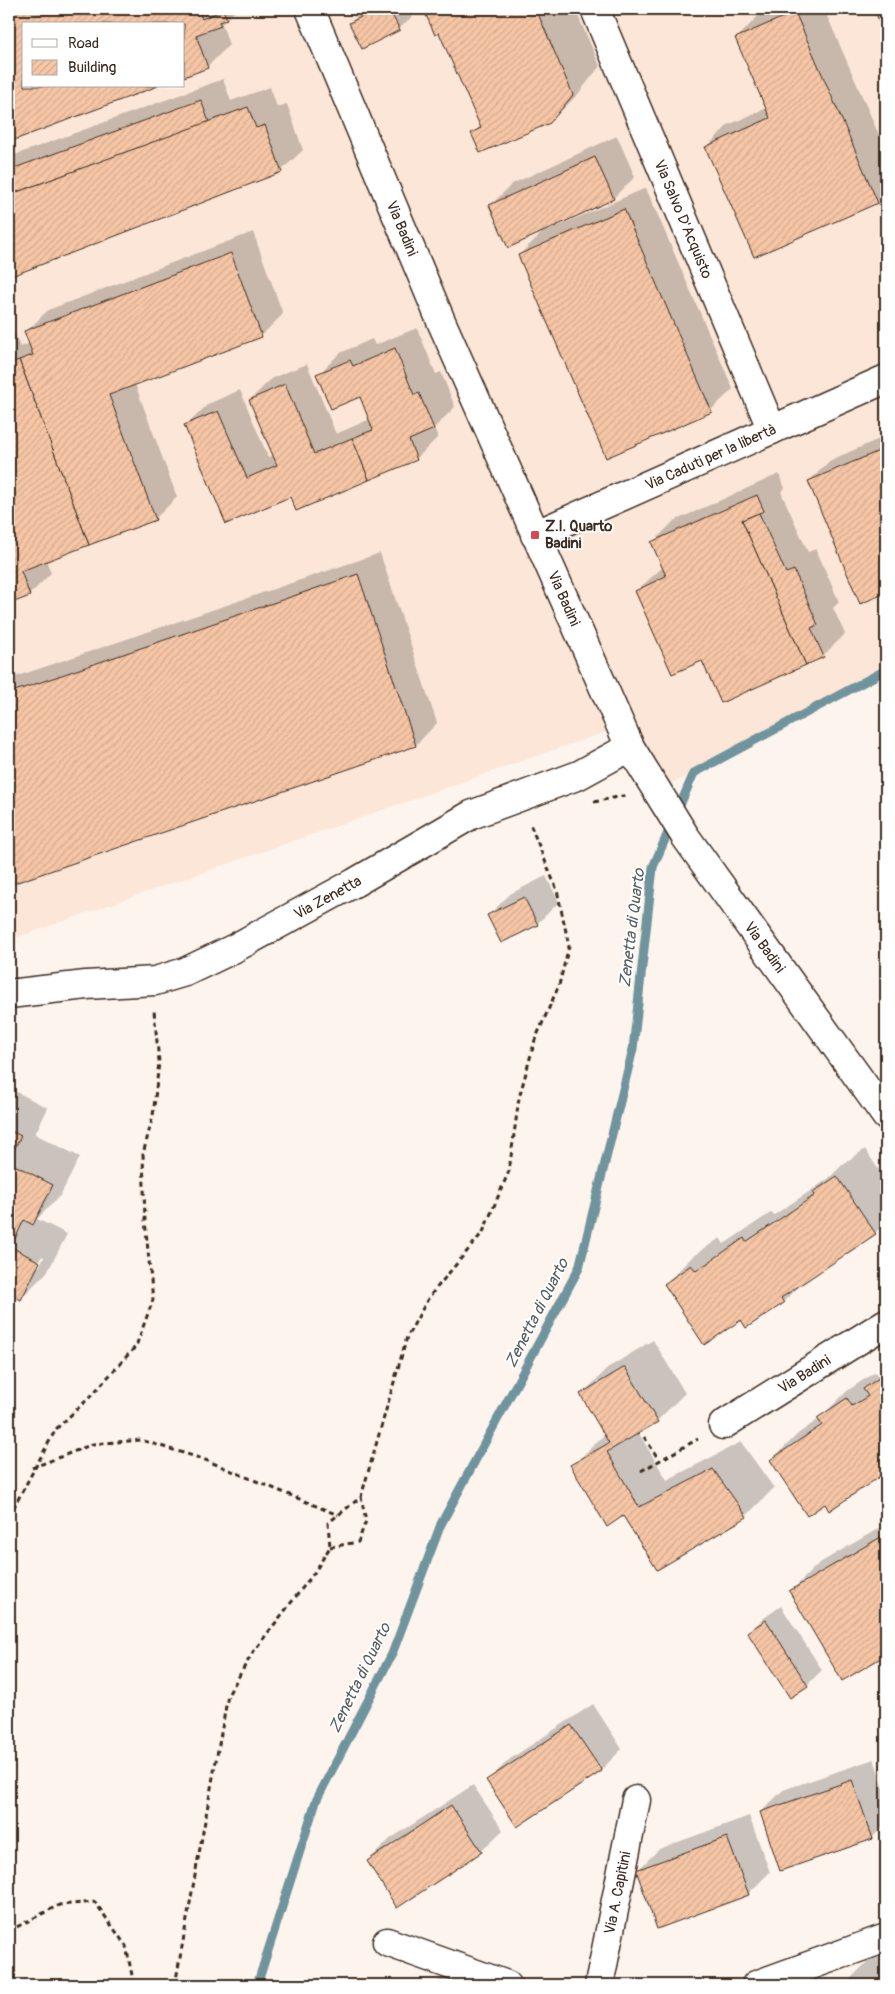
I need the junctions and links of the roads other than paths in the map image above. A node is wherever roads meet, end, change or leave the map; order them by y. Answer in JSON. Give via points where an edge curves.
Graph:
{"nodes":[{"id":1,"x":310,"y":9,"type":"edge"},
{"id":2,"x":595,"y":9,"type":"edge"},
{"id":3,"x":886,"y":379,"type":"edge"},
{"id":4,"x":772,"y":430,"type":"junction"},
{"id":5,"x":535,"y":534,"type":"junction"},
{"id":6,"x":630,"y":747,"type":"junction"},
{"id":7,"x":9,"y":994,"type":"edge"},
{"id":8,"x":886,"y":1116,"type":"edge"},
{"id":9,"x":886,"y":1323,"type":"edge"},
{"id":10,"x":723,"y":1426,"type":"road end"},
{"id":11,"x":636,"y":1800,"type":"dead end"},
{"id":12,"x":886,"y":1938,"type":"edge"},
{"id":13,"x":387,"y":1942,"type":"dead end"},
{"id":14,"x":507,"y":1985,"type":"edge"},
{"id":15,"x":599,"y":1985,"type":"edge"},
{"id":16,"x":756,"y":1985,"type":"edge"}],
"edges":[{"from":1,"to":5,"type":"street","name":"Via Badini"},
{"from":2,"to":4,"type":"street","name":"Via Salvo D'Acquisto"},
{"from":3,"to":4,"type":"street","name":"Via Caduti per la libertà"},
{"from":4,"to":5,"type":"street","name":"Via Caduti per la libertà"},
{"from":5,"to":6,"type":"street","name":"Via Badini"},
{"from":6,"to":7,"type":"street","name":"Via Zenetta","via":[[579,775],[471,815],[233,949],[185,972],[155,981]]},
{"from":6,"to":8,"type":"street","name":"Via Badini","via":[[685,836]]},
{"from":9,"to":10,"type":"street","name":"Via Badini"},
{"from":11,"to":15,"type":"street","name":"Via A. Capitini"},
{"from":12,"to":16,"type":"street"},
{"from":13,"to":14,"type":"street"}]}
